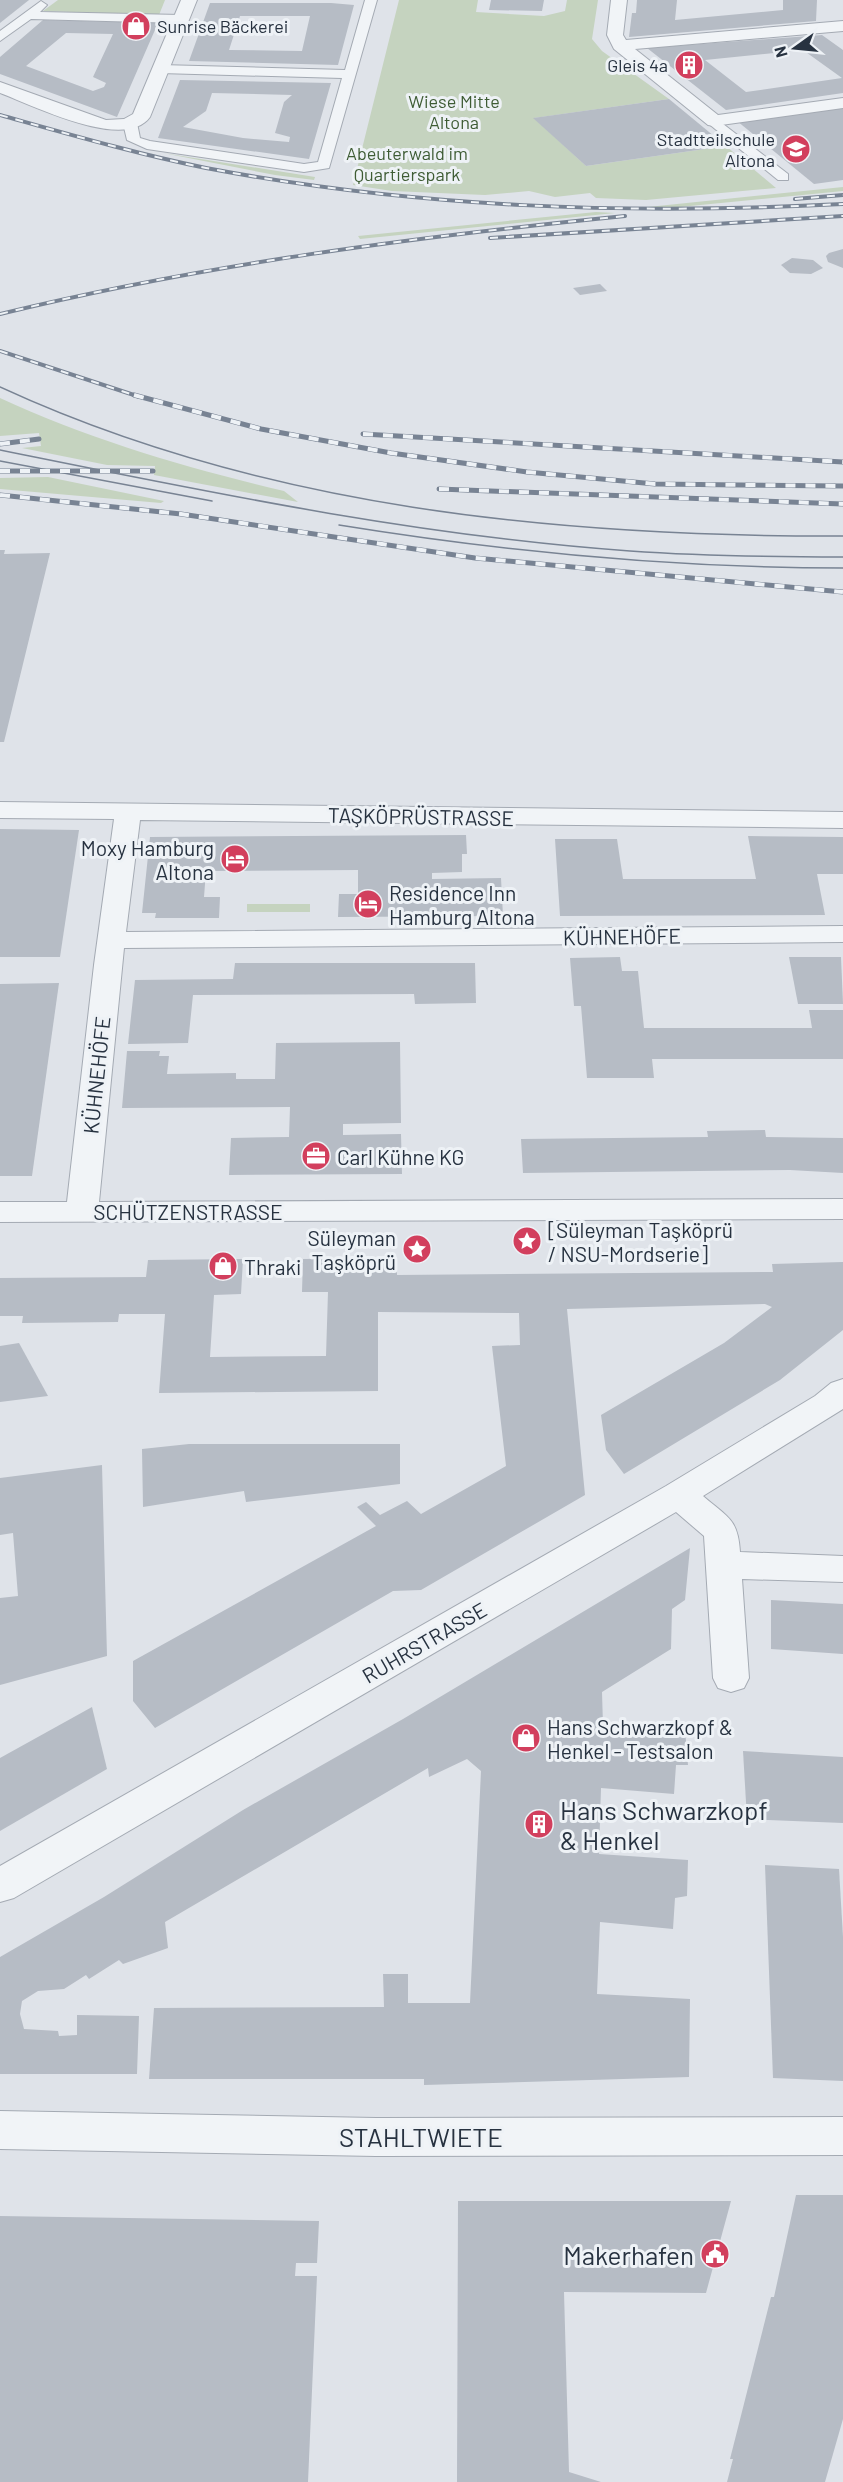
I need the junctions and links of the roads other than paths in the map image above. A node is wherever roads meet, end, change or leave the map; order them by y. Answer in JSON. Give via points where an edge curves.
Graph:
{"nodes":[{"id":1,"x":48,"y":0,"type":"edge"},
{"id":2,"x":189,"y":0,"type":"edge"},
{"id":3,"x":371,"y":0,"type":"edge"},
{"id":4,"x":619,"y":0,"type":"edge"},
{"id":5,"x":838,"y":9,"type":"dead end"},
{"id":6,"x":28,"y":15,"type":"junction"},
{"id":7,"x":181,"y":19,"type":"junction"},
{"id":8,"x":842,"y":30,"type":"edge"},
{"id":9,"x":0,"y":37,"type":"edge"},
{"id":10,"x":620,"y":45,"type":"junction"},
{"id":11,"x":160,"y":69,"type":"junction"},
{"id":12,"x":351,"y":74,"type":"junction"},
{"id":13,"x":0,"y":87,"type":"edge"},
{"id":14,"x":843,"y":103,"type":"edge"},
{"id":15,"x":714,"y":121,"type":"junction"},
{"id":16,"x":130,"y":123,"type":"junction"},
{"id":17,"x":783,"y":177,"type":"dead end"},
{"id":18,"x":0,"y":810,"type":"edge"},
{"id":19,"x":128,"y":813,"type":"junction"},
{"id":20,"x":843,"y":820,"type":"edge"},
{"id":21,"x":843,"y":934,"type":"edge"},
{"id":22,"x":113,"y":940,"type":"junction"},
{"id":23,"x":843,"y":1209,"type":"edge"},
{"id":24,"x":82,"y":1211,"type":"junction"},
{"id":25,"x":0,"y":1212,"type":"edge"},
{"id":26,"x":843,"y":1391,"type":"edge"},
{"id":27,"x":678,"y":1495,"type":"junction"},
{"id":28,"x":724,"y":1565,"type":"junction"},
{"id":29,"x":843,"y":1569,"type":"edge"},
{"id":30,"x":731,"y":1678,"type":"dead end"},
{"id":31,"x":0,"y":1886,"type":"edge"},
{"id":32,"x":0,"y":2130,"type":"edge"},
{"id":33,"x":843,"y":2136,"type":"edge"}],
"edges":[{"from":1,"to":6,"type":"street"},
{"from":2,"to":7,"type":"street"},
{"from":3,"to":12,"type":"street"},
{"from":4,"to":10,"type":"street","via":[[615,35]]},
{"from":5,"to":8,"type":"street"},
{"from":6,"to":7,"type":"street"},
{"from":6,"to":9,"type":"street"},
{"from":7,"to":11,"type":"street"},
{"from":8,"to":10,"type":"street"},
{"from":10,"to":15,"type":"street"},
{"from":11,"to":12,"type":"street"},
{"from":11,"to":16,"type":"street","via":[[141,117]]},
{"from":12,"to":16,"type":"street","via":[[326,162],[319,167],[147,145],[134,140]]},
{"from":13,"to":16,"type":"street","via":[[95,122]]},
{"from":14,"to":15,"type":"street"},
{"from":15,"to":17,"type":"street"},
{"from":18,"to":19,"type":"street","name":"TAŞKÖPRÜSTRASSE"},
{"from":19,"to":20,"type":"street","name":"TAŞKÖPRÜSTRASSE"},
{"from":19,"to":22,"type":"street","name":"KÜHNEHÖFE"},
{"from":21,"to":22,"type":"street","name":"KÜHNEHÖFE"},
{"from":22,"to":24,"type":"street","name":"KÜHNEHÖFE"},
{"from":23,"to":24,"type":"street","name":"SCHÜTZENSTRASSE"},
{"from":24,"to":25,"type":"street","name":"SCHÜTZENSTRASSE"},
{"from":26,"to":27,"type":"street","name":"RUHRSTRASSE"},
{"from":27,"to":28,"type":"street","via":[[722,1531]]},
{"from":27,"to":31,"type":"street","name":"RUHRSTRASSE"},
{"from":28,"to":29,"type":"street"},
{"from":28,"to":30,"type":"street"},
{"from":32,"to":33,"type":"street","name":"STAHLTWIETE","via":[[376,2137]]}]}
